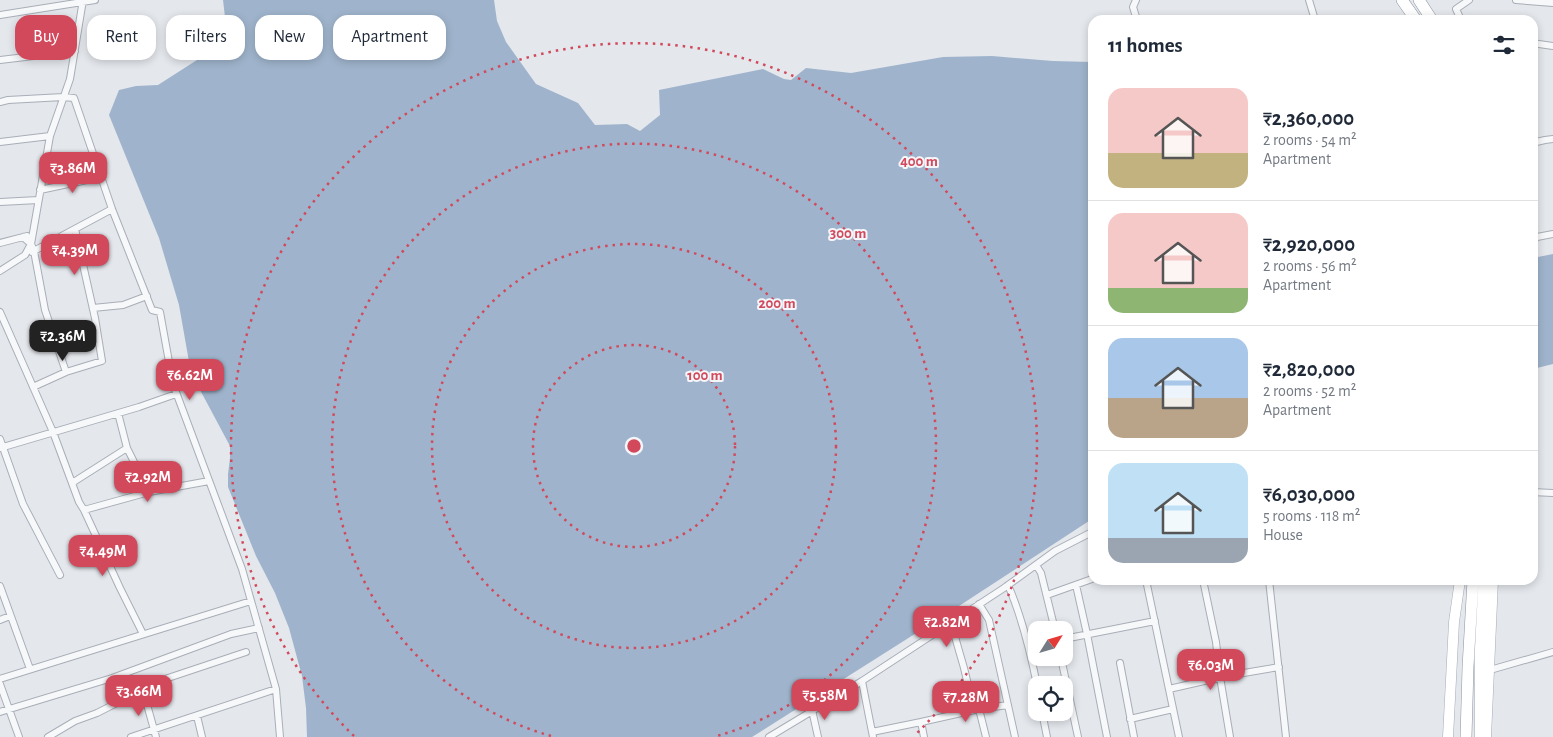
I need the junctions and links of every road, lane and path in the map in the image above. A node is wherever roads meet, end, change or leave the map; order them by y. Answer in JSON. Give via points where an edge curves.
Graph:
{"nodes":[{"id":1,"x":95,"y":0,"type":"edge"},
{"id":2,"x":1136,"y":0,"type":"edge"},
{"id":3,"x":1309,"y":0,"type":"edge"},
{"id":4,"x":1402,"y":0,"type":"edge"},
{"id":5,"x":1419,"y":0,"type":"edge"},
{"id":6,"x":1428,"y":0,"type":"edge"},
{"id":7,"x":1469,"y":0,"type":"edge"},
{"id":8,"x":1516,"y":0,"type":"edge"},
{"id":9,"x":83,"y":1,"type":"edge"},
{"id":10,"x":1553,"y":3,"type":"edge"},
{"id":11,"x":0,"y":15,"type":"edge"},
{"id":12,"x":1135,"y":15,"type":"edge"},
{"id":13,"x":1313,"y":15,"type":"edge"},
{"id":14,"x":1412,"y":15,"type":"edge"},
{"id":15,"x":1429,"y":15,"type":"edge"},
{"id":16,"x":1431,"y":15,"type":"edge"},
{"id":17,"x":1459,"y":15,"type":"edge"},
{"id":18,"x":77,"y":38,"type":"edge"},
{"id":19,"x":1538,"y":45,"type":"edge"},
{"id":20,"x":1553,"y":46,"type":"edge"},
{"id":21,"x":15,"y":58,"type":"edge"},
{"id":22,"x":0,"y":60,"type":"edge"},
{"id":23,"x":73,"y":60,"type":"edge"},
{"id":24,"x":63,"y":97,"type":"junction"},
{"id":25,"x":0,"y":102,"type":"edge"},
{"id":26,"x":50,"y":136,"type":"junction"},
{"id":27,"x":1553,"y":140,"type":"edge"},
{"id":28,"x":0,"y":142,"type":"edge"},
{"id":29,"x":1538,"y":142,"type":"edge"},
{"id":30,"x":101,"y":178,"type":"junction"},
{"id":31,"x":40,"y":190,"type":"junction"},
{"id":32,"x":38,"y":200,"type":"junction"},
{"id":33,"x":0,"y":202,"type":"edge"},
{"id":34,"x":112,"y":209,"type":"junction"},
{"id":35,"x":75,"y":229,"type":"junction"},
{"id":36,"x":1553,"y":234,"type":"edge"},
{"id":37,"x":33,"y":235,"type":"junction"},
{"id":38,"x":23,"y":237,"type":"junction"},
{"id":39,"x":1538,"y":237,"type":"edge"},
{"id":40,"x":0,"y":243,"type":"edge"},
{"id":41,"x":33,"y":248,"type":"junction"},
{"id":42,"x":0,"y":271,"type":"edge"},
{"id":43,"x":147,"y":296,"type":"junction"},
{"id":44,"x":93,"y":308,"type":"junction"},
{"id":45,"x":0,"y":312,"type":"edge"},
{"id":46,"x":66,"y":372,"type":"junction"},
{"id":47,"x":33,"y":387,"type":"junction"},
{"id":48,"x":176,"y":394,"type":"junction"},
{"id":49,"x":118,"y":413,"type":"junction"},
{"id":50,"x":53,"y":432,"type":"junction"},
{"id":51,"x":0,"y":439,"type":"edge"},
{"id":52,"x":1,"y":447,"type":"edge"},
{"id":53,"x":127,"y":448,"type":"junction"},
{"id":54,"x":209,"y":480,"type":"junction"},
{"id":55,"x":72,"y":483,"type":"junction"},
{"id":56,"x":149,"y":492,"type":"junction"},
{"id":57,"x":1538,"y":492,"type":"edge"},
{"id":58,"x":1553,"y":493,"type":"edge"},
{"id":59,"x":84,"y":510,"type":"junction"},
{"id":60,"x":1088,"y":534,"type":"edge"},
{"id":61,"x":1036,"y":565,"type":"junction"},
{"id":62,"x":60,"y":575,"type":"dead end"},
{"id":63,"x":1088,"y":580,"type":"edge"},
{"id":64,"x":1008,"y":585,"type":"junction"},
{"id":65,"x":1076,"y":585,"type":"junction"},
{"id":66,"x":1147,"y":585,"type":"edge"},
{"id":67,"x":1204,"y":585,"type":"edge"},
{"id":68,"x":1271,"y":585,"type":"edge"},
{"id":69,"x":1459,"y":585,"type":"edge"},
{"id":70,"x":1473,"y":585,"type":"edge"},
{"id":71,"x":1484,"y":585,"type":"edge"},
{"id":72,"x":1493,"y":585,"type":"edge"},
{"id":73,"x":0,"y":586,"type":"edge"},
{"id":74,"x":1047,"y":595,"type":"junction"},
{"id":75,"x":251,"y":600,"type":"junction"},
{"id":76,"x":979,"y":604,"type":"junction"},
{"id":77,"x":10,"y":616,"type":"junction"},
{"id":78,"x":0,"y":620,"type":"edge"},
{"id":79,"x":1053,"y":621,"type":"edge"},
{"id":80,"x":1155,"y":621,"type":"junction"},
{"id":81,"x":951,"y":623,"type":"junction"},
{"id":82,"x":259,"y":628,"type":"junction"},
{"id":83,"x":1028,"y":632,"type":"edge"},
{"id":84,"x":143,"y":634,"type":"junction"},
{"id":85,"x":1087,"y":634,"type":"junction"},
{"id":86,"x":1073,"y":637,"type":"edge"},
{"id":87,"x":246,"y":652,"type":"dead end"},
{"id":88,"x":1553,"y":652,"type":"edge"},
{"id":89,"x":1120,"y":663,"type":"dead end"},
{"id":90,"x":1063,"y":666,"type":"edge"},
{"id":91,"x":1279,"y":667,"type":"junction"},
{"id":92,"x":30,"y":669,"type":"junction"},
{"id":93,"x":1490,"y":670,"type":"junction"},
{"id":94,"x":1220,"y":678,"type":"junction"},
{"id":95,"x":0,"y":679,"type":"edge"},
{"id":96,"x":862,"y":681,"type":"junction"},
{"id":97,"x":0,"y":684,"type":"edge"},
{"id":98,"x":276,"y":689,"type":"junction"},
{"id":99,"x":1169,"y":689,"type":"junction"},
{"id":100,"x":143,"y":690,"type":"junction"},
{"id":101,"x":1008,"y":705,"type":"junction"},
{"id":102,"x":1173,"y":709,"type":"junction"},
{"id":103,"x":9,"y":710,"type":"junction"},
{"id":104,"x":812,"y":710,"type":"junction"},
{"id":105,"x":977,"y":710,"type":"junction"},
{"id":106,"x":0,"y":712,"type":"edge"},
{"id":107,"x":197,"y":716,"type":"junction"},
{"id":108,"x":1130,"y":719,"type":"junction"},
{"id":109,"x":1044,"y":721,"type":"edge"},
{"id":110,"x":921,"y":722,"type":"junction"},
{"id":111,"x":155,"y":734,"type":"edge"},
{"id":112,"x":872,"y":734,"type":"edge"},
{"id":113,"x":773,"y":736,"type":"edge"},
{"id":114,"x":19,"y":737,"type":"edge"},
{"id":115,"x":48,"y":737,"type":"edge"},
{"id":116,"x":131,"y":737,"type":"edge"},
{"id":117,"x":202,"y":737,"type":"edge"},
{"id":118,"x":280,"y":737,"type":"edge"},
{"id":119,"x":818,"y":737,"type":"edge"},
{"id":120,"x":924,"y":737,"type":"edge"},
{"id":121,"x":986,"y":737,"type":"edge"},
{"id":122,"x":1015,"y":737,"type":"edge"},
{"id":123,"x":1047,"y":737,"type":"edge"},
{"id":124,"x":1078,"y":737,"type":"edge"},
{"id":125,"x":1107,"y":737,"type":"edge"},
{"id":126,"x":1134,"y":737,"type":"edge"},
{"id":127,"x":1179,"y":737,"type":"edge"},
{"id":128,"x":1230,"y":737,"type":"edge"},
{"id":129,"x":1286,"y":737,"type":"edge"},
{"id":130,"x":1448,"y":737,"type":"edge"},
{"id":131,"x":1466,"y":737,"type":"edge"},
{"id":132,"x":1480,"y":737,"type":"edge"},
{"id":133,"x":1486,"y":737,"type":"edge"}],
"edges":[{"from":1,"to":9,"type":"street"},
{"from":2,"to":12,"type":"street","via":[[1133,7]]},
{"from":3,"to":13,"type":"street"},
{"from":4,"to":14,"type":"highway"},
{"from":5,"to":15,"type":"highway"},
{"from":6,"to":16,"type":"highway"},
{"from":7,"to":17,"type":"street","via":[[1456,9]]},
{"from":8,"to":10,"type":"street"},
{"from":9,"to":11,"type":"street"},
{"from":9,"to":18,"type":"street"},
{"from":19,"to":20,"type":"street"},
{"from":21,"to":22,"type":"street"},
{"from":23,"to":24,"type":"street"},
{"from":24,"to":25,"type":"street"},
{"from":24,"to":26,"type":"street"},
{"from":24,"to":30,"type":"street","via":[[74,98]]},
{"from":26,"to":28,"type":"street"},
{"from":26,"to":31,"type":"street"},
{"from":27,"to":29,"type":"street"},
{"from":30,"to":31,"type":"street"},
{"from":30,"to":34,"type":"street"},
{"from":31,"to":32,"type":"street"},
{"from":32,"to":33,"type":"street"},
{"from":32,"to":37,"type":"street"},
{"from":34,"to":35,"type":"street"},
{"from":34,"to":43,"type":"street"},
{"from":35,"to":41,"type":"street"},
{"from":35,"to":44,"type":"street"},
{"from":36,"to":39,"type":"street"},
{"from":37,"to":38,"type":"street"},
{"from":37,"to":41,"type":"street"},
{"from":38,"to":40,"type":"street"},
{"from":38,"to":41,"type":"street"},
{"from":41,"to":42,"type":"street"},
{"from":41,"to":46,"type":"street","via":[[45,310]]},
{"from":43,"to":44,"type":"street","via":[[123,305]]},
{"from":43,"to":48,"type":"street","via":[[152,310],[160,312]]},
{"from":44,"to":46,"type":"street","via":[[102,361]]},
{"from":45,"to":47,"type":"street"},
{"from":46,"to":47,"type":"street"},
{"from":47,"to":50,"type":"street"},
{"from":48,"to":49,"type":"street"},
{"from":48,"to":54,"type":"street"},
{"from":49,"to":50,"type":"street"},
{"from":49,"to":53,"type":"street"},
{"from":50,"to":52,"type":"street"},
{"from":50,"to":55,"type":"street"},
{"from":51,"to":52,"type":"street"},
{"from":52,"to":62,"type":"street","via":[[22,504]]},
{"from":53,"to":55,"type":"street"},
{"from":53,"to":56,"type":"street"},
{"from":54,"to":56,"type":"street"},
{"from":54,"to":75,"type":"street"},
{"from":55,"to":59,"type":"street"},
{"from":56,"to":59,"type":"street"},
{"from":57,"to":58,"type":"street"},
{"from":59,"to":84,"type":"street"},
{"from":60,"to":61,"type":"street"},
{"from":61,"to":64,"type":"street"},
{"from":61,"to":74,"type":"street"},
{"from":63,"to":65,"type":"street"},
{"from":64,"to":76,"type":"street"},
{"from":64,"to":83,"type":"street"},
{"from":65,"to":74,"type":"street"},
{"from":65,"to":85,"type":"street"},
{"from":66,"to":80,"type":"street"},
{"from":67,"to":94,"type":"street"},
{"from":68,"to":91,"type":"street"},
{"from":69,"to":130,"type":"main road","via":[[1454,622]]},
{"from":70,"to":131,"type":"highway"},
{"from":71,"to":132,"type":"highway"},
{"from":72,"to":93,"type":"main road"},
{"from":73,"to":77,"type":"street"},
{"from":74,"to":79,"type":"street"},
{"from":75,"to":82,"type":"street"},
{"from":75,"to":84,"type":"street"},
{"from":76,"to":81,"type":"street"},
{"from":76,"to":101,"type":"street","via":[[990,620]]},
{"from":77,"to":78,"type":"street"},
{"from":77,"to":92,"type":"street"},
{"from":80,"to":85,"type":"street"},
{"from":80,"to":99,"type":"street"},
{"from":81,"to":96,"type":"street"},
{"from":81,"to":105,"type":"street"},
{"from":82,"to":98,"type":"street"},
{"from":82,"to":103,"type":"street","via":[[231,634],[112,678]]},
{"from":84,"to":92,"type":"street"},
{"from":85,"to":86,"type":"street"},
{"from":85,"to":125,"type":"street"},
{"from":87,"to":100,"type":"street","via":[[170,677]]},
{"from":88,"to":93,"type":"street"},
{"from":89,"to":108,"type":"street"},
{"from":90,"to":124,"type":"street"},
{"from":91,"to":94,"type":"street"},
{"from":91,"to":129,"type":"street"},
{"from":92,"to":95,"type":"street"},
{"from":93,"to":133,"type":"main road"},
{"from":94,"to":99,"type":"street"},
{"from":94,"to":128,"type":"street"},
{"from":96,"to":104,"type":"street"},
{"from":96,"to":112,"type":"street"},
{"from":97,"to":103,"type":"street"},
{"from":98,"to":107,"type":"street"},
{"from":98,"to":118,"type":"street"},
{"from":99,"to":102,"type":"street"},
{"from":100,"to":111,"type":"street"},
{"from":100,"to":115,"type":"street"},
{"from":101,"to":105,"type":"street"},
{"from":101,"to":122,"type":"street"},
{"from":102,"to":108,"type":"street"},
{"from":102,"to":127,"type":"street"},
{"from":103,"to":106,"type":"street"},
{"from":103,"to":114,"type":"street"},
{"from":104,"to":113,"type":"street"},
{"from":104,"to":119,"type":"street"},
{"from":105,"to":110,"type":"street"},
{"from":105,"to":121,"type":"street"},
{"from":107,"to":111,"type":"street"},
{"from":107,"to":117,"type":"street"},
{"from":108,"to":126,"type":"street"},
{"from":109,"to":123,"type":"street"},
{"from":110,"to":112,"type":"street"},
{"from":110,"to":120,"type":"street"},
{"from":111,"to":116,"type":"street"}]}
